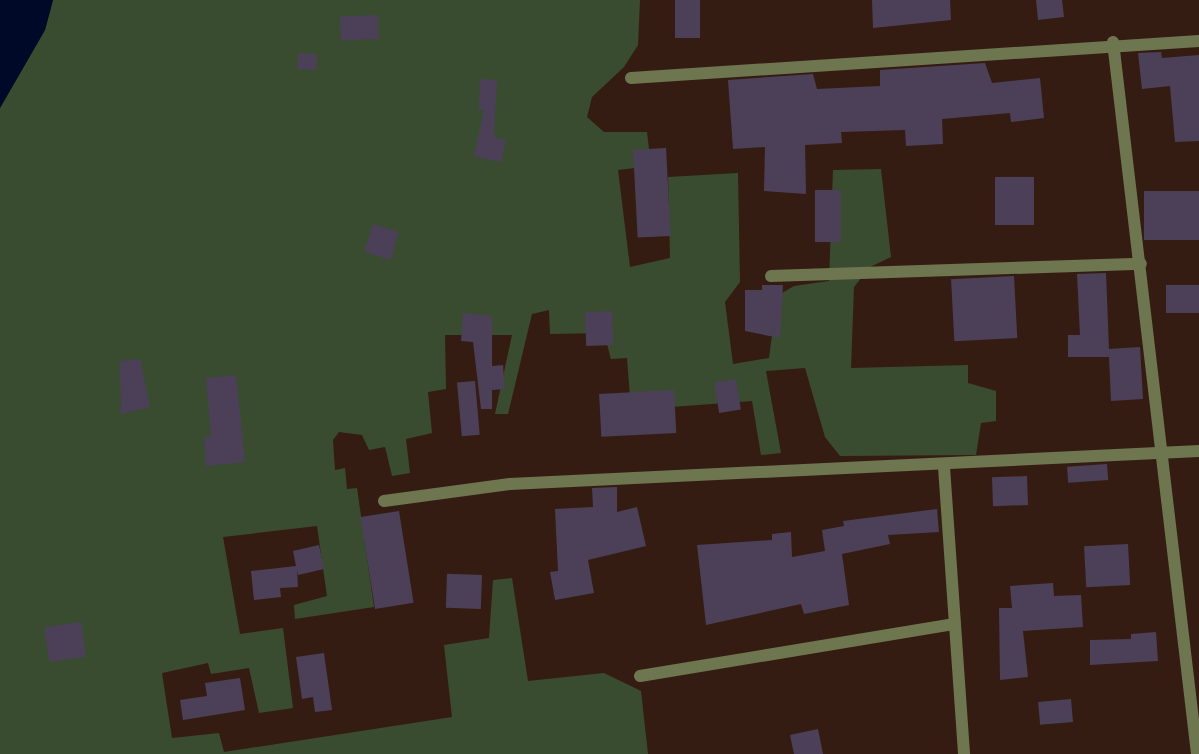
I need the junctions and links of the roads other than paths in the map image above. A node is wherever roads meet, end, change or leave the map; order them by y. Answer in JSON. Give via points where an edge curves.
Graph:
{"nodes":[{"id":1,"x":1199,"y":41,"type":"edge"},
{"id":2,"x":1113,"y":42,"type":"junction"},
{"id":3,"x":631,"y":78,"type":"dead end"},
{"id":4,"x":1141,"y":264,"type":"junction"},
{"id":5,"x":771,"y":276,"type":"dead end"},
{"id":6,"x":1199,"y":451,"type":"edge"},
{"id":7,"x":1166,"y":453,"type":"junction"},
{"id":8,"x":944,"y":467,"type":"junction"},
{"id":9,"x":384,"y":501,"type":"dead end"},
{"id":10,"x":955,"y":624,"type":"junction"},
{"id":11,"x":640,"y":676,"type":"dead end"},
{"id":12,"x":964,"y":754,"type":"edge"},
{"id":13,"x":1197,"y":754,"type":"edge"}],
"edges":[{"from":1,"to":2,"type":"street"},
{"from":2,"to":3,"type":"street"},
{"from":2,"to":4,"type":"street"},
{"from":4,"to":5,"type":"street"},
{"from":4,"to":7,"type":"street"},
{"from":6,"to":7,"type":"street"},
{"from":7,"to":8,"type":"street"},
{"from":7,"to":13,"type":"street"},
{"from":8,"to":9,"type":"street","via":[[510,484]]},
{"from":8,"to":10,"type":"street"},
{"from":10,"to":11,"type":"street"},
{"from":10,"to":12,"type":"street"}]}
